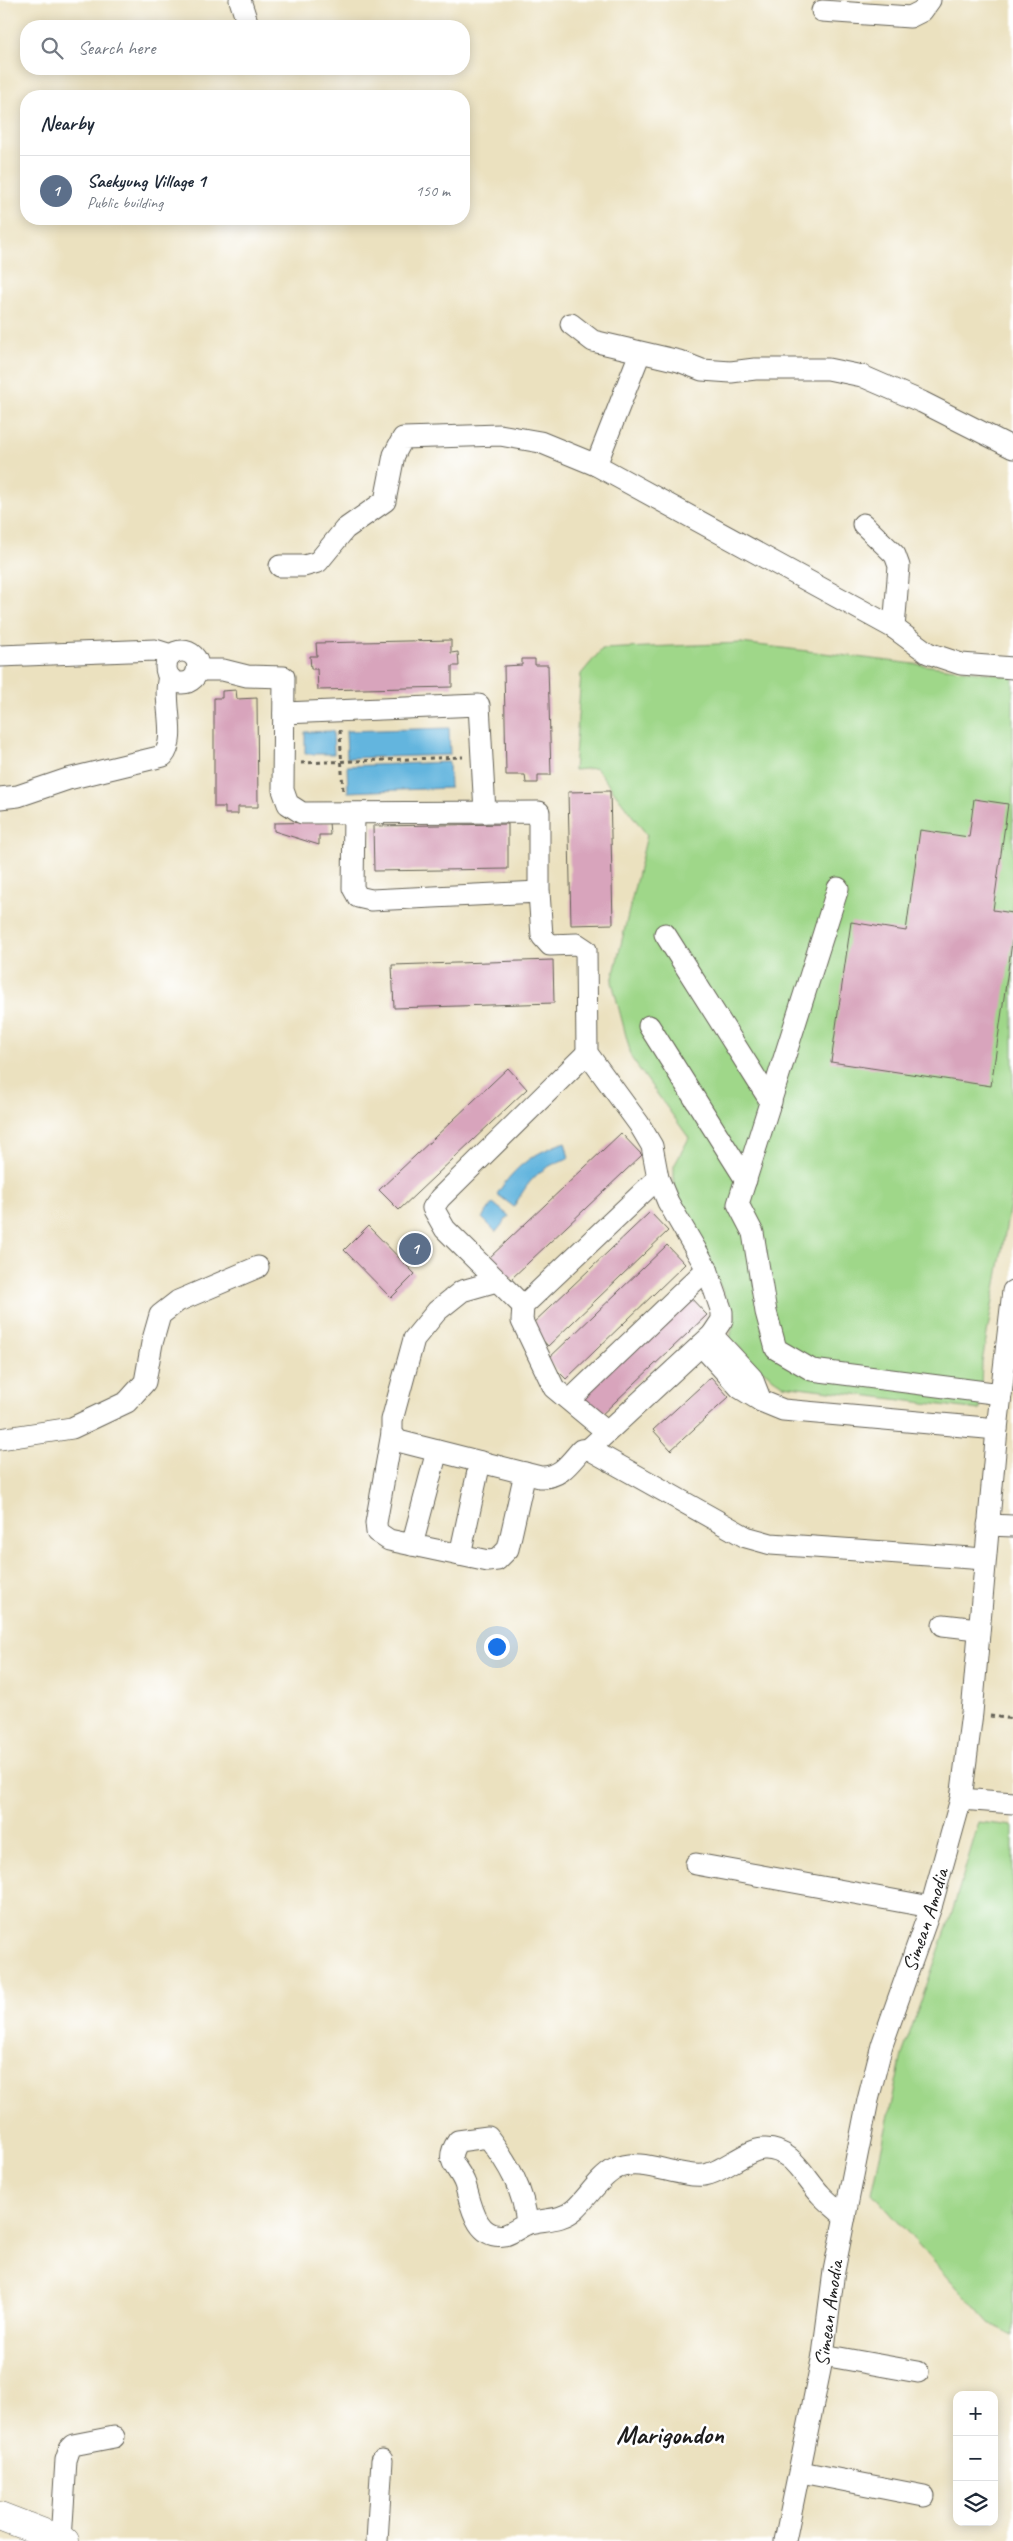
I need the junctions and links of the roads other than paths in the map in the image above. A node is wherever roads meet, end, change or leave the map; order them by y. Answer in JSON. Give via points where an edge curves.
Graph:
{"nodes":[{"id":1,"x":240,"y":0,"type":"edge"},
{"id":2,"x":930,"y":0,"type":"edge"},
{"id":3,"x":822,"y":11,"type":"dead end"},
{"id":4,"x":246,"y":20,"type":"edge"},
{"id":5,"x":571,"y":324,"type":"dead end"},
{"id":6,"x":640,"y":353,"type":"junction"},
{"id":7,"x":1013,"y":448,"type":"edge"},
{"id":8,"x":596,"y":465,"type":"junction"},
{"id":9,"x":863,"y":524,"type":"dead end"},
{"id":10,"x":280,"y":566,"type":"dead end"},
{"id":11,"x":894,"y":628,"type":"junction"},
{"id":12,"x":171,"y":655,"type":"junction"},
{"id":13,"x":0,"y":656,"type":"edge"},
{"id":14,"x":1013,"y":668,"type":"edge"},
{"id":15,"x":197,"y":670,"type":"junction"},
{"id":16,"x":169,"y":677,"type":"junction"},
{"id":17,"x":284,"y":714,"type":"junction"},
{"id":18,"x":0,"y":798,"type":"edge"},
{"id":19,"x":485,"y":812,"type":"junction"},
{"id":20,"x":349,"y":814,"type":"junction"},
{"id":21,"x":838,"y":888,"type":"dead end"},
{"id":22,"x":539,"y":892,"type":"junction"},
{"id":23,"x":666,"y":934,"type":"dead end"},
{"id":24,"x":650,"y":1026,"type":"dead end"},
{"id":25,"x":587,"y":1053,"type":"junction"},
{"id":26,"x":771,"y":1102,"type":"junction"},
{"id":27,"x":658,"y":1178,"type":"junction"},
{"id":28,"x":746,"y":1180,"type":"junction"},
{"id":29,"x":475,"y":1258,"type":"junction"},
{"id":30,"x":258,"y":1267,"type":"dead end"},
{"id":31,"x":707,"y":1268,"type":"junction"},
{"id":32,"x":497,"y":1281,"type":"junction"},
{"id":33,"x":462,"y":1291,"type":"junction"},
{"id":34,"x":1013,"y":1291,"type":"edge"},
{"id":35,"x":523,"y":1306,"type":"junction"},
{"id":36,"x":706,"y":1340,"type":"junction"},
{"id":37,"x":1001,"y":1394,"type":"junction"},
{"id":38,"x":570,"y":1400,"type":"junction"},
{"id":39,"x":997,"y":1429,"type":"junction"},
{"id":40,"x":392,"y":1432,"type":"junction"},
{"id":41,"x":607,"y":1432,"type":"junction"},
{"id":42,"x":0,"y":1439,"type":"edge"},
{"id":43,"x":589,"y":1449,"type":"junction"},
{"id":44,"x":437,"y":1451,"type":"junction"},
{"id":45,"x":480,"y":1462,"type":"junction"},
{"id":46,"x":525,"y":1473,"type":"junction"},
{"id":47,"x":988,"y":1524,"type":"junction"},
{"id":48,"x":1013,"y":1526,"type":"edge"},
{"id":49,"x":412,"y":1545,"type":"junction"},
{"id":50,"x":460,"y":1555,"type":"junction"},
{"id":51,"x":985,"y":1559,"type":"junction"},
{"id":52,"x":943,"y":1625,"type":"dead end"},
{"id":53,"x":978,"y":1628,"type":"junction"},
{"id":54,"x":962,"y":1799,"type":"junction"},
{"id":55,"x":1013,"y":1803,"type":"edge"},
{"id":56,"x":696,"y":1864,"type":"dead end"},
{"id":57,"x":931,"y":1907,"type":"junction"},
{"id":58,"x":845,"y":2216,"type":"junction"},
{"id":59,"x":527,"y":2224,"type":"junction"},
{"id":60,"x":823,"y":2355,"type":"junction"},
{"id":61,"x":918,"y":2372,"type":"dead end"},
{"id":62,"x":114,"y":2437,"type":"dead end"},
{"id":63,"x":382,"y":2460,"type":"dead end"},
{"id":64,"x":801,"y":2472,"type":"junction"},
{"id":65,"x":924,"y":2496,"type":"dead end"},
{"id":66,"x":0,"y":2516,"type":"edge"},
{"id":67,"x":56,"y":2539,"type":"edge"},
{"id":68,"x":377,"y":2541,"type":"edge"},
{"id":69,"x":785,"y":2541,"type":"edge"}],
"edges":[{"from":1,"to":4,"type":"street"},
{"from":2,"to":3,"type":"street","via":[[922,12],[910,17]]},
{"from":5,"to":6,"type":"street","via":[[593,341]]},
{"from":6,"to":7,"type":"street","via":[[679,361],[702,370],[828,369],[862,376]]},
{"from":6,"to":8,"type":"street"},
{"from":8,"to":10,"type":"street","via":[[540,442],[500,435],[403,438],[394,455],[385,501],[346,529],[318,562],[304,566]]},
{"from":8,"to":11,"type":"street"},
{"from":9,"to":11,"type":"street","via":[[895,554],[899,566]]},
{"from":11,"to":14,"type":"street","via":[[928,653],[944,659],[961,664]]},
{"from":12,"to":13,"type":"street","via":[[155,650]]},
{"from":12,"to":15,"type":"street","via":[[178,652],[193,656]]},
{"from":12,"to":16,"type":"street","via":[[166,665]]},
{"from":15,"to":16,"type":"street","via":[[195,676],[185,683]]},
{"from":15,"to":17,"type":"street","via":[[284,677]]},
{"from":16,"to":18,"type":"street","via":[[166,688],[170,742],[163,756],[68,779],[18,796]]},
{"from":17,"to":19,"type":"street","via":[[479,705]]},
{"from":17,"to":20,"type":"street","via":[[283,790],[288,804],[302,813]]},
{"from":19,"to":20,"type":"street"},
{"from":19,"to":22,"type":"street","via":[[539,812]]},
{"from":20,"to":22,"type":"street","via":[[353,888],[358,897],[371,900]]},
{"from":21,"to":26,"type":"street"},
{"from":22,"to":25,"type":"street","via":[[542,936],[550,945],[577,944],[586,950]]},
{"from":23,"to":26,"type":"street"},
{"from":24,"to":28,"type":"street"},
{"from":25,"to":27,"type":"street","via":[[652,1146]]},
{"from":25,"to":29,"type":"street","via":[[433,1208],[445,1229]]},
{"from":26,"to":28,"type":"street"},
{"from":27,"to":31,"type":"street","via":[[668,1202]]},
{"from":27,"to":35,"type":"street"},
{"from":28,"to":37,"type":"street","via":[[738,1204],[753,1234],[766,1312],[776,1348],[812,1370]]},
{"from":29,"to":32,"type":"street"},
{"from":29,"to":33,"type":"street"},
{"from":30,"to":42,"type":"street","via":[[178,1301],[160,1315],[145,1382],[127,1402],[72,1428]]},
{"from":31,"to":36,"type":"street","via":[[722,1320]]},
{"from":31,"to":38,"type":"street"},
{"from":32,"to":33,"type":"street"},
{"from":32,"to":35,"type":"street"},
{"from":33,"to":40,"type":"street","via":[[437,1311],[414,1339],[392,1420]]},
{"from":34,"to":37,"type":"street","name":"Simean Amodia"},
{"from":35,"to":38,"type":"street","via":[[522,1320],[531,1343],[554,1388]]},
{"from":36,"to":39,"type":"street","via":[[752,1378],[761,1401],[783,1410]]},
{"from":36,"to":41,"type":"street"},
{"from":37,"to":39,"type":"street","name":"Simean Amodia"},
{"from":38,"to":41,"type":"street"},
{"from":39,"to":47,"type":"street","name":"Simean Amodia"},
{"from":40,"to":44,"type":"street","via":[[398,1441]]},
{"from":40,"to":49,"type":"street","via":[[377,1532],[389,1540]]},
{"from":41,"to":43,"type":"street"},
{"from":43,"to":46,"type":"street","via":[[581,1450],[560,1473],[550,1478]]},
{"from":43,"to":51,"type":"street","via":[[746,1537],[771,1544]]},
{"from":44,"to":45,"type":"street"},
{"from":44,"to":49,"type":"street"},
{"from":45,"to":46,"type":"street"},
{"from":45,"to":50,"type":"street"},
{"from":46,"to":50,"type":"street","via":[[508,1549],[497,1560]]},
{"from":47,"to":48,"type":"street"},
{"from":47,"to":51,"type":"street","name":"Simean Amodia"},
{"from":49,"to":50,"type":"street"},
{"from":51,"to":53,"type":"street","name":"Simean Amodia"},
{"from":52,"to":53,"type":"street"},
{"from":53,"to":54,"type":"street","name":"Simean Amodia"},
{"from":54,"to":55,"type":"street"},
{"from":54,"to":57,"type":"street","name":"Simean Amodia"},
{"from":56,"to":57,"type":"street"},
{"from":57,"to":58,"type":"street","name":"Simean Amodia","via":[[882,2045]]},
{"from":58,"to":59,"type":"street","via":[[783,2153],[762,2149],[705,2175],[631,2165],[615,2169],[574,2210],[562,2217]]},
{"from":58,"to":60,"type":"street","name":"Simean Amodia"},
{"from":59,"to":59,"type":"street","via":[[526,2207],[513,2174],[488,2137],[458,2141],[451,2150],[450,2158],[464,2182],[474,2215],[484,2230],[505,2235]]},
{"from":60,"to":61,"type":"street"},
{"from":60,"to":64,"type":"street","name":"Simean Amodia"},
{"from":62,"to":67,"type":"street","via":[[70,2448]]},
{"from":63,"to":68,"type":"street"},
{"from":64,"to":65,"type":"street"},
{"from":64,"to":69,"type":"street","name":"Simean Amodia"},
{"from":66,"to":67,"type":"main road"}]}
